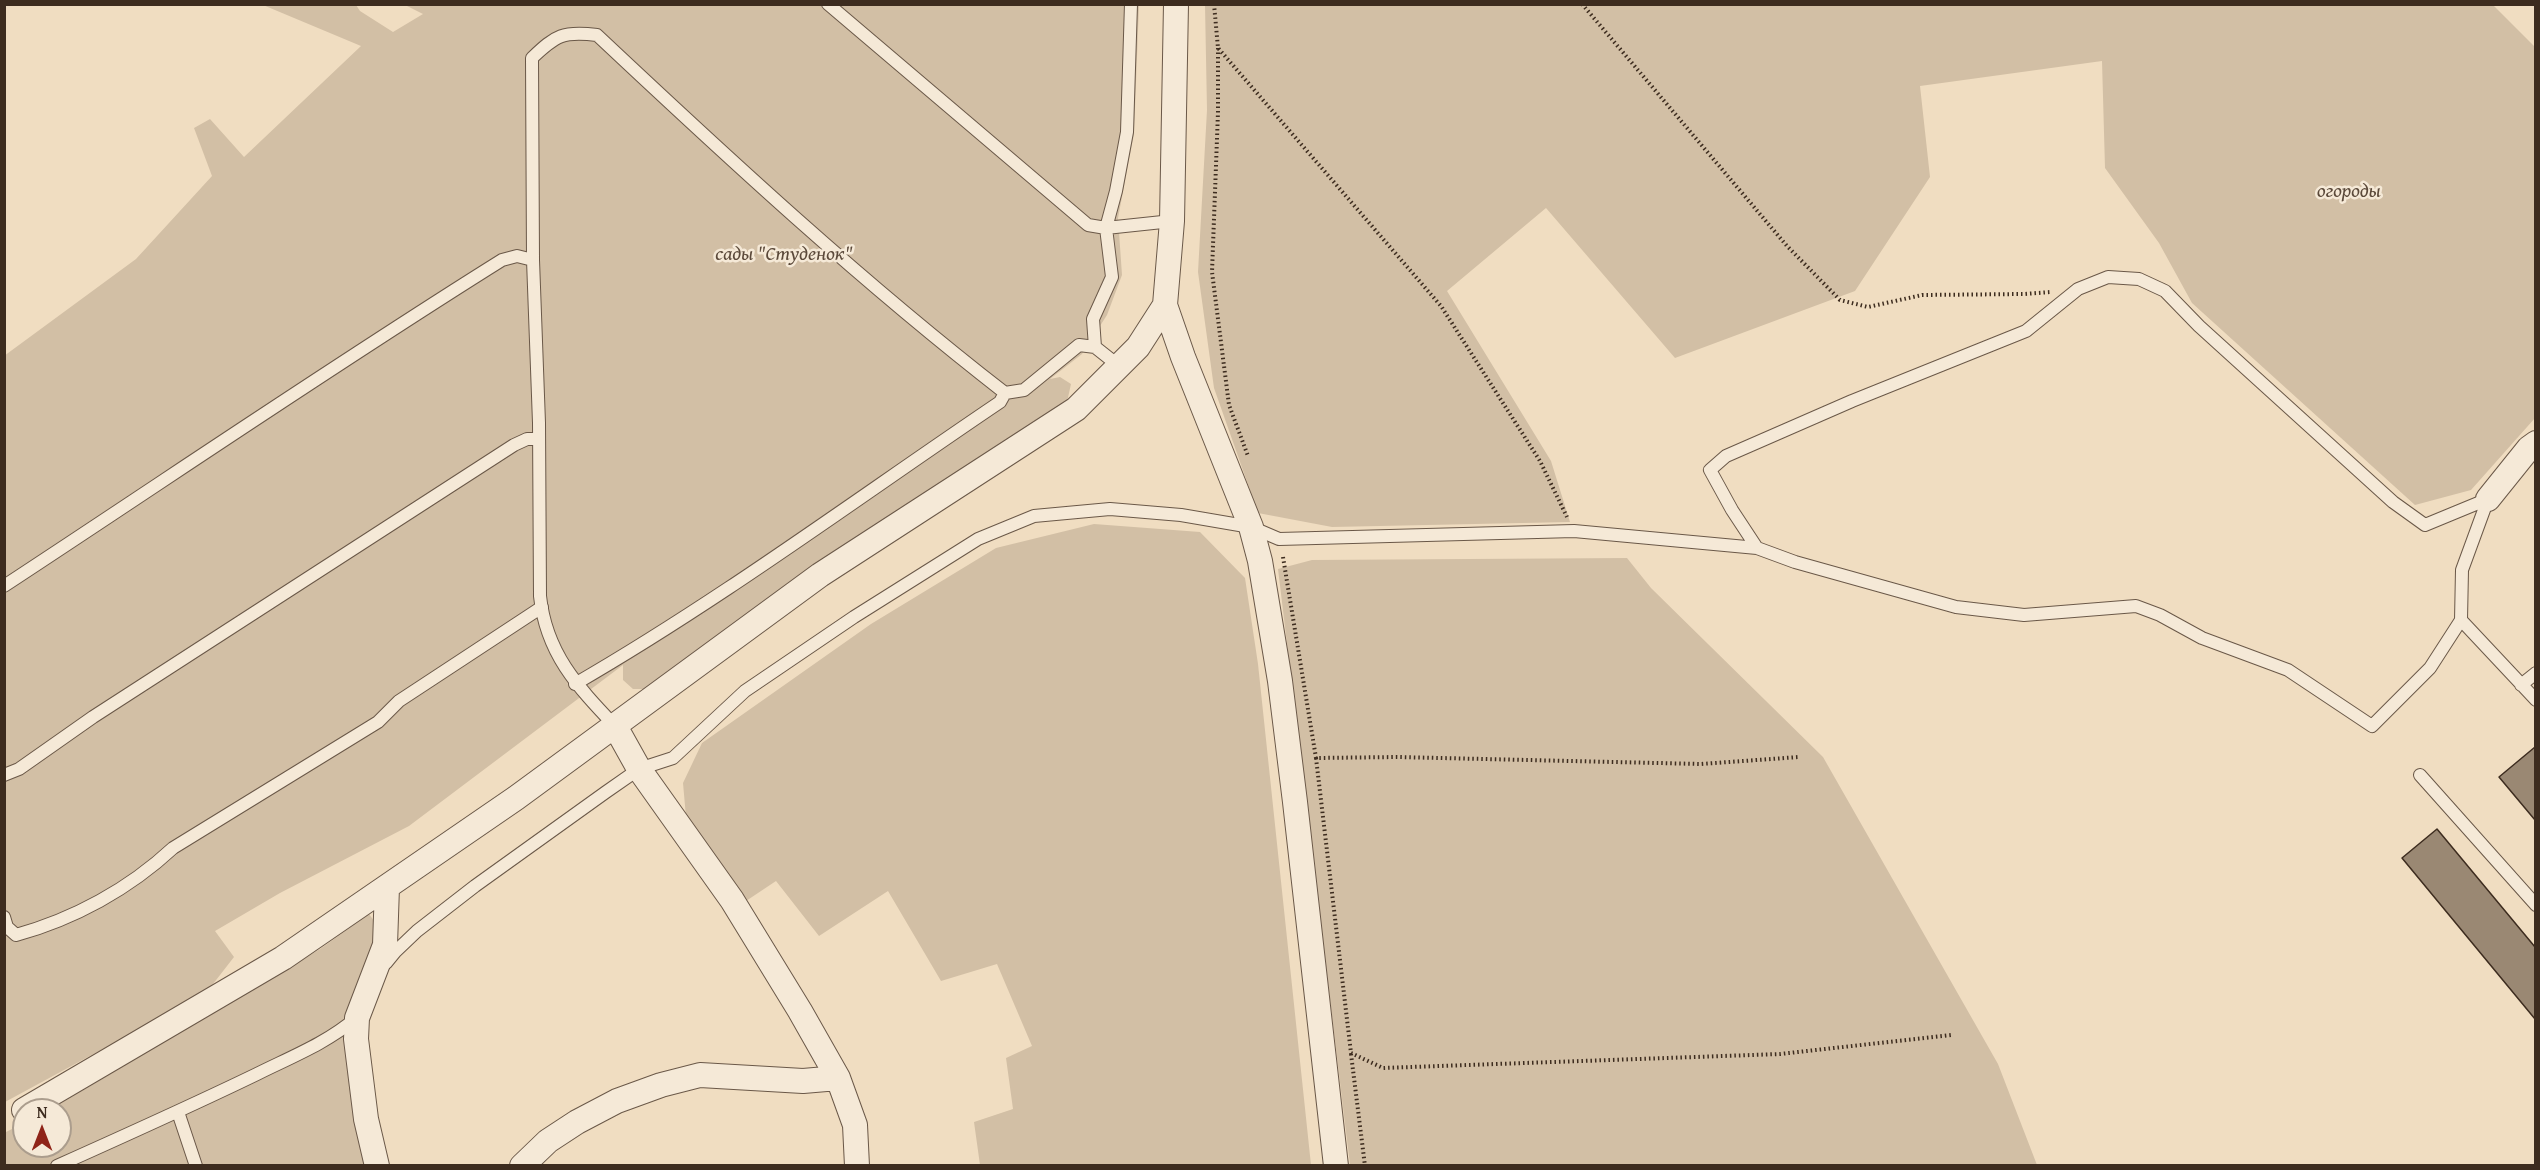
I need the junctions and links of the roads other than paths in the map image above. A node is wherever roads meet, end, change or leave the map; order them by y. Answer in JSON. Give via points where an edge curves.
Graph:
{"nodes":[{"id":1,"x":828,"y":4,"type":"edge"},
{"id":2,"x":1131,"y":4,"type":"edge"},
{"id":3,"x":1176,"y":4,"type":"edge"},
{"id":4,"x":1172,"y":221,"type":"junction"},
{"id":5,"x":1106,"y":228,"type":"junction"},
{"id":6,"x":533,"y":260,"type":"junction"},
{"id":7,"x":1165,"y":305,"type":"junction"},
{"id":8,"x":1095,"y":347,"type":"junction"},
{"id":9,"x":1119,"y":366,"type":"junction"},
{"id":10,"x":1005,"y":393,"type":"junction"},
{"id":11,"x":537,"y":439,"type":"junction"},
{"id":12,"x":2535,"y":443,"type":"edge"},
{"id":13,"x":2488,"y":499,"type":"junction"},
{"id":14,"x":1251,"y":528,"type":"junction"},
{"id":15,"x":1757,"y":548,"type":"junction"},
{"id":16,"x":4,"y":586,"type":"edge"},
{"id":17,"x":542,"y":607,"type":"junction"},
{"id":18,"x":2461,"y":620,"type":"junction"},
{"id":19,"x":2535,"y":673,"type":"edge"},
{"id":20,"x":575,"y":684,"type":"junction"},
{"id":21,"x":2521,"y":685,"type":"junction"},
{"id":22,"x":2535,"y":700,"type":"edge"},
{"id":23,"x":615,"y":726,"type":"junction"},
{"id":24,"x":639,"y":769,"type":"junction"},
{"id":25,"x":4,"y":775,"type":"edge"},
{"id":26,"x":2420,"y":776,"type":"dead end"},
{"id":27,"x":387,"y":887,"type":"junction"},
{"id":28,"x":2535,"y":905,"type":"edge"},
{"id":29,"x":4,"y":917,"type":"edge"},
{"id":30,"x":372,"y":981,"type":"junction"},
{"id":31,"x":357,"y":1018,"type":"junction"},
{"id":32,"x":838,"y":1078,"type":"junction"},
{"id":33,"x":44,"y":1098,"type":"edge"},
{"id":34,"x":178,"y":1112,"type":"junction"},
{"id":35,"x":57,"y":1166,"type":"edge"},
{"id":36,"x":196,"y":1166,"type":"edge"},
{"id":37,"x":376,"y":1166,"type":"edge"},
{"id":38,"x":522,"y":1166,"type":"edge"},
{"id":39,"x":857,"y":1166,"type":"edge"},
{"id":40,"x":1336,"y":1166,"type":"edge"}],
"edges":[{"from":1,"to":5,"type":"lane","via":[[1088,225]]},
{"from":2,"to":5,"type":"lane","via":[[1127,132]]},
{"from":3,"to":4,"type":"street"},
{"from":4,"to":5,"type":"lane"},
{"from":4,"to":7,"type":"street"},
{"from":5,"to":8,"type":"lane","via":[[1112,277],[1093,319]]},
{"from":6,"to":10,"type":"lane","via":[[532,58],[553,38],[577,32],[597,35],[865,280]]},
{"from":6,"to":11,"type":"lane"},
{"from":6,"to":16,"type":"lane","via":[[517,256],[493,265],[357,350]]},
{"from":7,"to":9,"type":"street","via":[[1138,347]]},
{"from":7,"to":14,"type":"street"},
{"from":8,"to":9,"type":"lane"},
{"from":8,"to":10,"type":"lane","via":[[1079,345],[1024,390]]},
{"from":9,"to":23,"type":"street","via":[[1076,409],[820,574]]},
{"from":10,"to":20,"type":"lane","via":[[1000,402],[731,585]]},
{"from":11,"to":17,"type":"lane"},
{"from":11,"to":25,"type":"lane","via":[[514,445],[19,769]]},
{"from":12,"to":13,"type":"street"},
{"from":13,"to":15,"type":"lane","via":[[2425,525],[2393,502],[2165,291],[2139,279],[2108,277],[2078,289],[2026,331],[1726,456],[1710,470]]},
{"from":13,"to":18,"type":"lane","via":[[2462,570]]},
{"from":14,"to":15,"type":"lane","via":[[1279,539],[1574,531]]},
{"from":14,"to":24,"type":"lane","via":[[1181,515],[1110,509],[1034,516],[978,539],[854,617],[745,691],[673,758]]},
{"from":14,"to":40,"type":"street","via":[[1280,681]]},
{"from":15,"to":18,"type":"lane","via":[[1956,607],[2024,615],[2136,606],[2202,638],[2288,670],[2372,726],[2430,668]]},
{"from":17,"to":20,"type":"lane","via":[[552,642]]},
{"from":17,"to":29,"type":"lane","via":[[399,701],[378,722],[173,848],[148,872],[104,899],[45,927],[16,935],[7,927]]},
{"from":18,"to":21,"type":"lane"},
{"from":19,"to":21,"type":"lane"},
{"from":20,"to":23,"type":"lane"},
{"from":21,"to":22,"type":"lane"},
{"from":23,"to":24,"type":"street"},
{"from":23,"to":27,"type":"street"},
{"from":24,"to":30,"type":"lane","via":[[434,918],[395,952]]},
{"from":24,"to":32,"type":"street","via":[[732,900]]},
{"from":26,"to":28,"type":"lane"},
{"from":27,"to":30,"type":"street","via":[[385,945]]},
{"from":27,"to":33,"type":"street","via":[[283,958]]},
{"from":30,"to":31,"type":"street"},
{"from":31,"to":34,"type":"lane","via":[[335,1035]]},
{"from":31,"to":37,"type":"street","via":[[366,1119]]},
{"from":32,"to":38,"type":"street","via":[[803,1081],[700,1075],[661,1085],[617,1101],[577,1122],[548,1141]]},
{"from":32,"to":39,"type":"street","via":[[855,1125]]},
{"from":34,"to":35,"type":"lane"},
{"from":34,"to":36,"type":"lane"}]}
